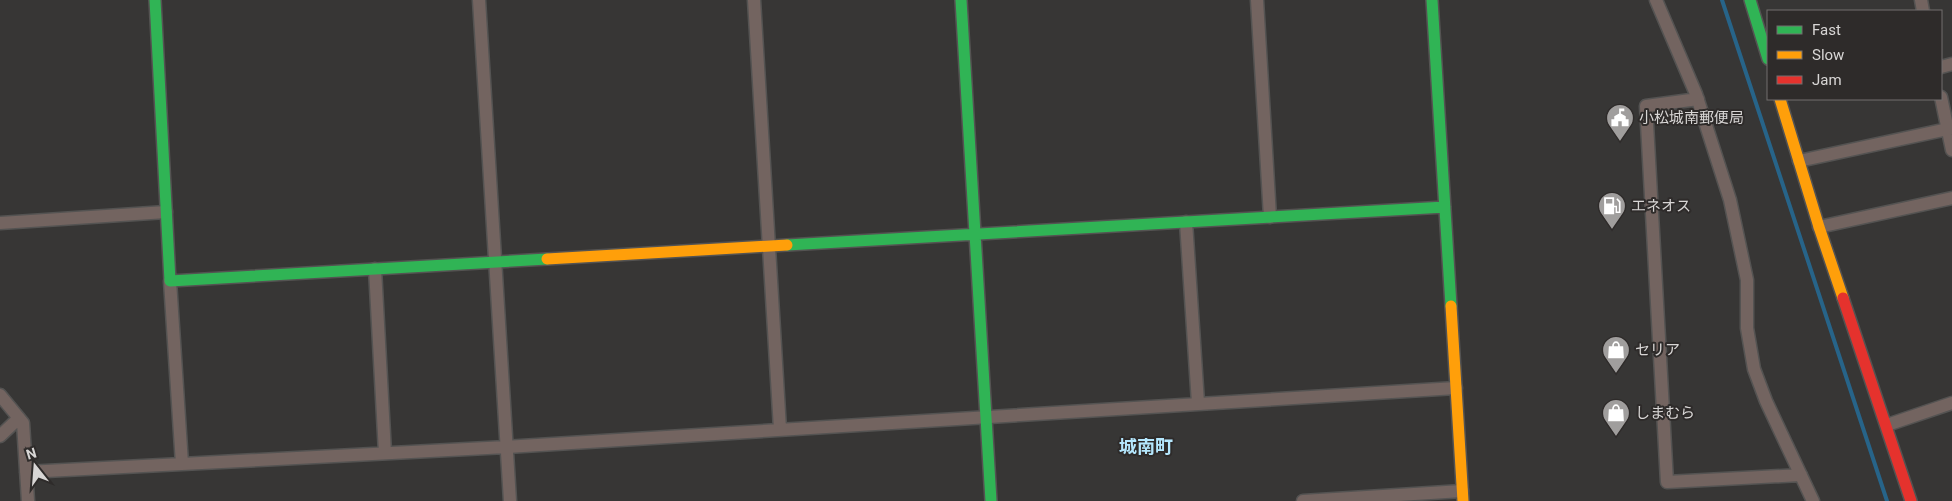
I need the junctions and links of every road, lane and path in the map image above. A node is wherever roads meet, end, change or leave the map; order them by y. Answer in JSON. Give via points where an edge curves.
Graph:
{"nodes":[{"id":1,"x":154,"y":0,"type":"edge"},
{"id":2,"x":479,"y":0,"type":"edge"},
{"id":3,"x":754,"y":0,"type":"edge"},
{"id":4,"x":961,"y":0,"type":"edge"},
{"id":5,"x":1257,"y":0,"type":"edge"},
{"id":6,"x":1432,"y":0,"type":"edge"},
{"id":7,"x":1656,"y":0,"type":"edge"},
{"id":8,"x":1750,"y":0,"type":"edge"},
{"id":9,"x":1767,"y":56,"type":"edge"},
{"id":10,"x":1698,"y":99,"type":"junction"},
{"id":11,"x":1780,"y":100,"type":"edge"},
{"id":12,"x":1942,"y":100,"type":"edge"},
{"id":13,"x":1950,"y":128,"type":"edge"},
{"id":14,"x":1952,"y":150,"type":"edge"},
{"id":15,"x":1799,"y":161,"type":"junction"},
{"id":16,"x":1952,"y":198,"type":"edge"},
{"id":17,"x":1445,"y":207,"type":"junction"},
{"id":18,"x":166,"y":212,"type":"junction"},
{"id":19,"x":1270,"y":217,"type":"junction"},
{"id":20,"x":1186,"y":222,"type":"junction"},
{"id":21,"x":0,"y":223,"type":"edge"},
{"id":22,"x":1819,"y":227,"type":"junction"},
{"id":23,"x":975,"y":235,"type":"junction"},
{"id":24,"x":769,"y":246,"type":"junction"},
{"id":25,"x":495,"y":262,"type":"junction"},
{"id":26,"x":376,"y":269,"type":"junction"},
{"id":27,"x":170,"y":281,"type":"junction"},
{"id":28,"x":1456,"y":388,"type":"junction"},
{"id":29,"x":0,"y":394,"type":"edge"},
{"id":30,"x":1198,"y":403,"type":"junction"},
{"id":31,"x":1952,"y":403,"type":"edge"},
{"id":32,"x":986,"y":416,"type":"junction"},
{"id":33,"x":20,"y":418,"type":"junction"},
{"id":34,"x":1887,"y":425,"type":"junction"},
{"id":35,"x":780,"y":429,"type":"junction"},
{"id":36,"x":0,"y":436,"type":"edge"},
{"id":37,"x":506,"y":447,"type":"junction"},
{"id":38,"x":386,"y":453,"type":"junction"},
{"id":39,"x":182,"y":464,"type":"junction"},
{"id":40,"x":26,"y":472,"type":"junction"},
{"id":41,"x":1801,"y":475,"type":"junction"},
{"id":42,"x":1462,"y":496,"type":"edge"},
{"id":43,"x":28,"y":501,"type":"edge"},
{"id":44,"x":510,"y":501,"type":"edge"},
{"id":45,"x":991,"y":501,"type":"edge"},
{"id":46,"x":1303,"y":501,"type":"edge"},
{"id":47,"x":1813,"y":501,"type":"edge"},
{"id":48,"x":1911,"y":501,"type":"edge"}],
"edges":[{"from":1,"to":18,"type":"street"},
{"from":2,"to":25,"type":"street"},
{"from":3,"to":24,"type":"street"},
{"from":4,"to":23,"type":"street"},
{"from":5,"to":19,"type":"street"},
{"from":6,"to":17,"type":"street"},
{"from":7,"to":10,"type":"street"},
{"from":8,"to":9,"type":"street"},
{"from":10,"to":41,"type":"street","via":[[1730,200],[1747,280],[1747,328],[1754,368]]},
{"from":10,"to":41,"type":"street","via":[[1646,106],[1668,482]]},
{"from":11,"to":15,"type":"street"},
{"from":12,"to":13,"type":"street"},
{"from":13,"to":14,"type":"street"},
{"from":13,"to":15,"type":"street"},
{"from":15,"to":22,"type":"street"},
{"from":16,"to":22,"type":"street"},
{"from":17,"to":19,"type":"street"},
{"from":17,"to":28,"type":"street"},
{"from":18,"to":21,"type":"street"},
{"from":18,"to":27,"type":"street"},
{"from":19,"to":20,"type":"street"},
{"from":20,"to":23,"type":"street"},
{"from":20,"to":30,"type":"street"},
{"from":22,"to":34,"type":"street"},
{"from":23,"to":24,"type":"street"},
{"from":23,"to":32,"type":"street"},
{"from":24,"to":25,"type":"street"},
{"from":24,"to":35,"type":"street"},
{"from":25,"to":26,"type":"street"},
{"from":25,"to":37,"type":"street"},
{"from":26,"to":27,"type":"street"},
{"from":26,"to":38,"type":"street"},
{"from":27,"to":39,"type":"street"},
{"from":28,"to":30,"type":"street"},
{"from":28,"to":42,"type":"street"},
{"from":29,"to":33,"type":"street"},
{"from":30,"to":32,"type":"street"},
{"from":31,"to":34,"type":"street"},
{"from":32,"to":35,"type":"street"},
{"from":32,"to":45,"type":"street"},
{"from":33,"to":36,"type":"street"},
{"from":33,"to":40,"type":"street"},
{"from":34,"to":48,"type":"street"},
{"from":35,"to":37,"type":"street"},
{"from":37,"to":38,"type":"street"},
{"from":37,"to":44,"type":"street"},
{"from":38,"to":39,"type":"street"},
{"from":39,"to":40,"type":"street"},
{"from":40,"to":43,"type":"street"},
{"from":41,"to":47,"type":"street"},
{"from":42,"to":46,"type":"street"}]}
